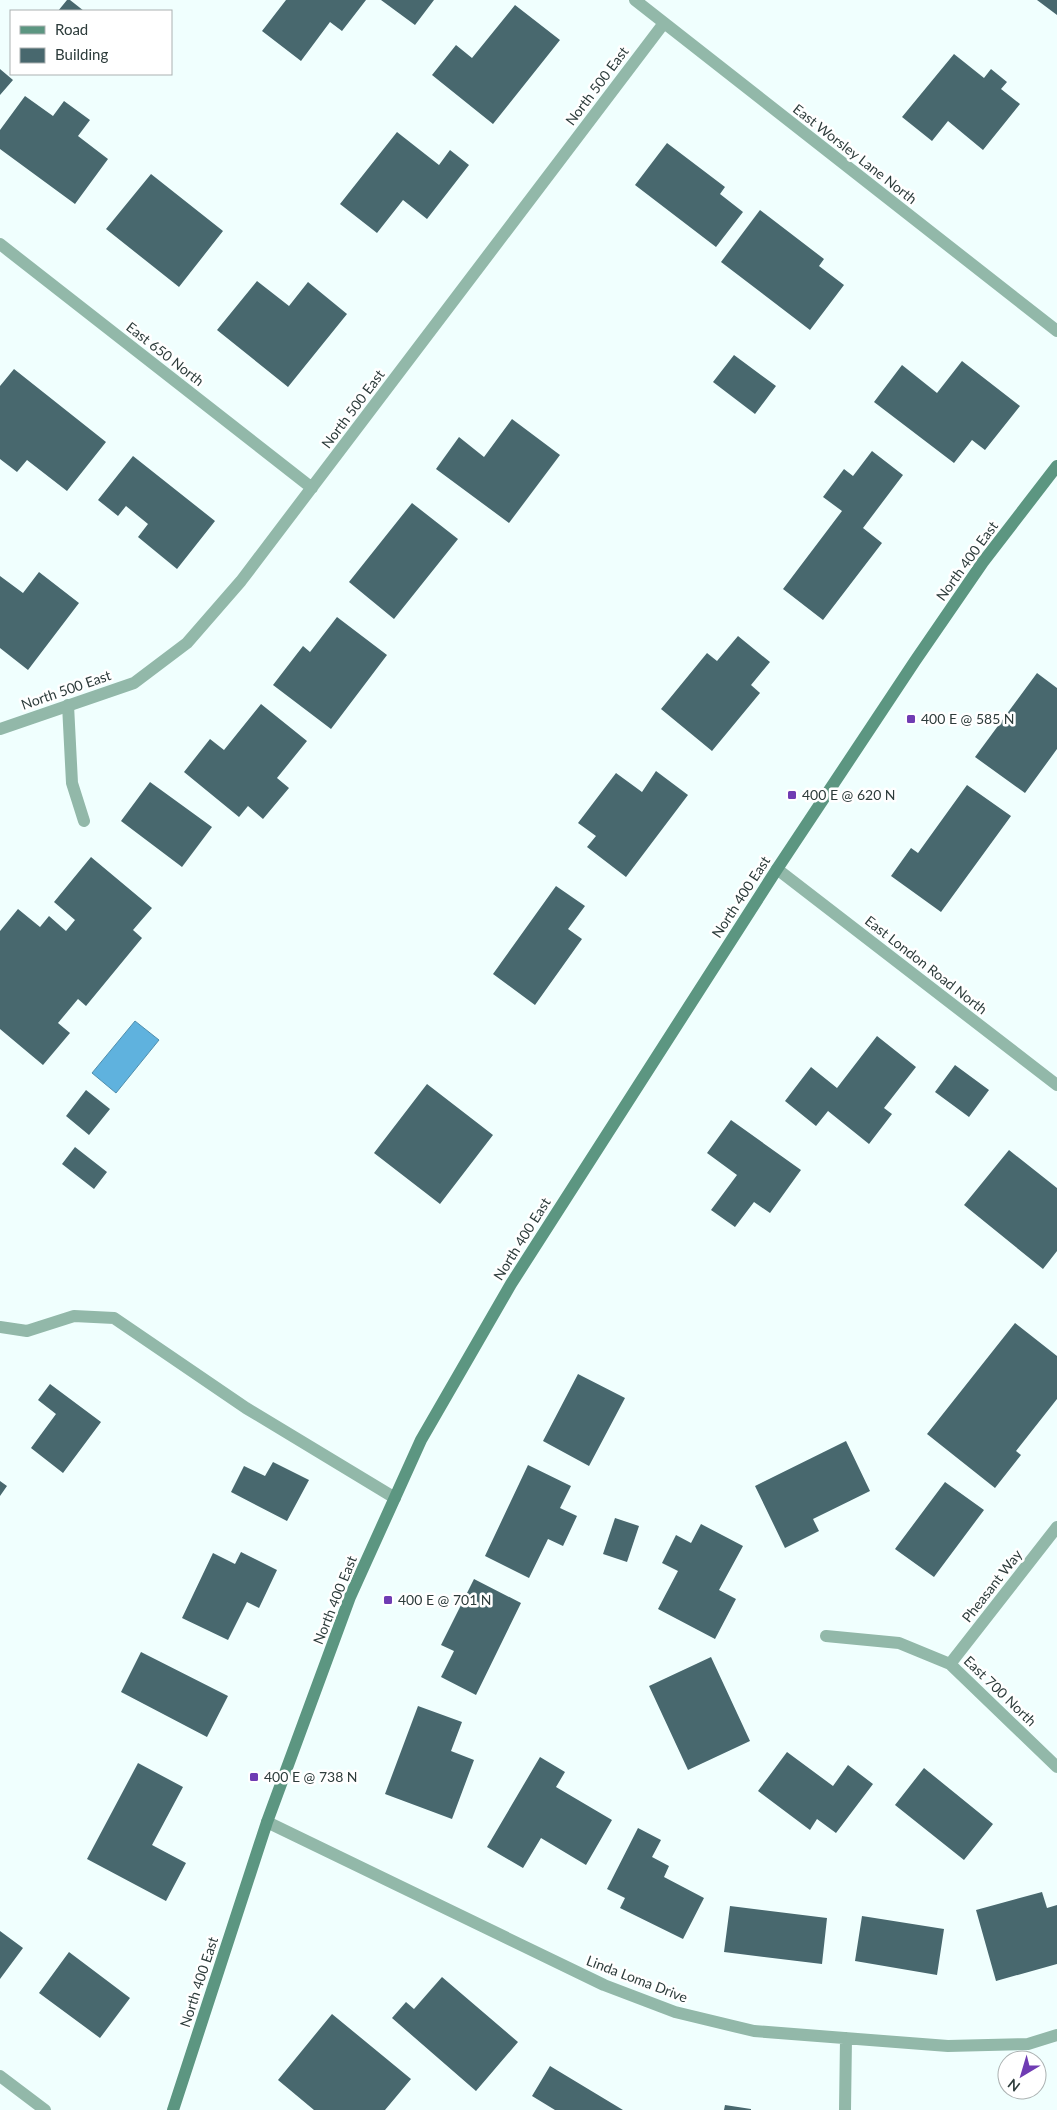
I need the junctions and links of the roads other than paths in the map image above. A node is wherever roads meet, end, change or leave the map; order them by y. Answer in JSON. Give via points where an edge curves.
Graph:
{"nodes":[{"id":1,"x":634,"y":0,"type":"edge"},
{"id":2,"x":664,"y":23,"type":"junction"},
{"id":3,"x":0,"y":244,"type":"edge"},
{"id":4,"x":1057,"y":331,"type":"edge"},
{"id":5,"x":1057,"y":466,"type":"edge"},
{"id":6,"x":312,"y":488,"type":"junction"},
{"id":7,"x":68,"y":705,"type":"junction"},
{"id":8,"x":0,"y":729,"type":"edge"},
{"id":9,"x":84,"y":821,"type":"dead end"},
{"id":10,"x":777,"y":869,"type":"junction"},
{"id":11,"x":1057,"y":1085,"type":"edge"},
{"id":12,"x":0,"y":1327,"type":"edge"},
{"id":13,"x":395,"y":1498,"type":"junction"},
{"id":14,"x":1057,"y":1527,"type":"edge"},
{"id":15,"x":826,"y":1636,"type":"dead end"},
{"id":16,"x":950,"y":1664,"type":"junction"},
{"id":17,"x":1057,"y":1767,"type":"edge"},
{"id":18,"x":267,"y":1822,"type":"junction"},
{"id":19,"x":1057,"y":2035,"type":"edge"},
{"id":20,"x":846,"y":2038,"type":"junction"},
{"id":21,"x":0,"y":2076,"type":"edge"},
{"id":22,"x":45,"y":2110,"type":"edge"},
{"id":23,"x":173,"y":2110,"type":"edge"},
{"id":24,"x":845,"y":2110,"type":"edge"}],
"edges":[{"from":1,"to":2,"type":"street","name":"East Worsley Lane North"},
{"from":2,"to":4,"type":"street","name":"East Worsley Lane North"},
{"from":2,"to":6,"type":"street","name":"North 500 East"},
{"from":3,"to":6,"type":"street","name":"East 650 North"},
{"from":5,"to":10,"type":"street","name":"North 400 East","via":[[983,562]]},
{"from":6,"to":7,"type":"street","name":"North 500 East","via":[[241,581],[188,643],[134,683]]},
{"from":7,"to":8,"type":"street","name":"North 500 East"},
{"from":7,"to":9,"type":"street","via":[[72,783]]},
{"from":10,"to":11,"type":"street","name":"East London Road North"},
{"from":10,"to":13,"type":"street","name":"North 400 East","via":[[511,1284],[421,1440]]},
{"from":12,"to":13,"type":"street","via":[[27,1331],[74,1316],[114,1318],[246,1408]]},
{"from":13,"to":18,"type":"street","name":"North 400 East","via":[[350,1597]]},
{"from":14,"to":16,"type":"street","name":"Pheasant Way"},
{"from":15,"to":16,"type":"street","name":"East 700 North","via":[[899,1643]]},
{"from":16,"to":17,"type":"street","name":"East 700 North"},
{"from":18,"to":20,"type":"street","name":"Linda Loma Drive","via":[[604,1985],[676,2012],[754,2031]]},
{"from":18,"to":23,"type":"street","name":"North 400 East"},
{"from":19,"to":20,"type":"street","name":"Linda Loma Drive","via":[[1028,2044],[948,2046]]},
{"from":20,"to":24,"type":"street"},
{"from":21,"to":22,"type":"street"}]}
